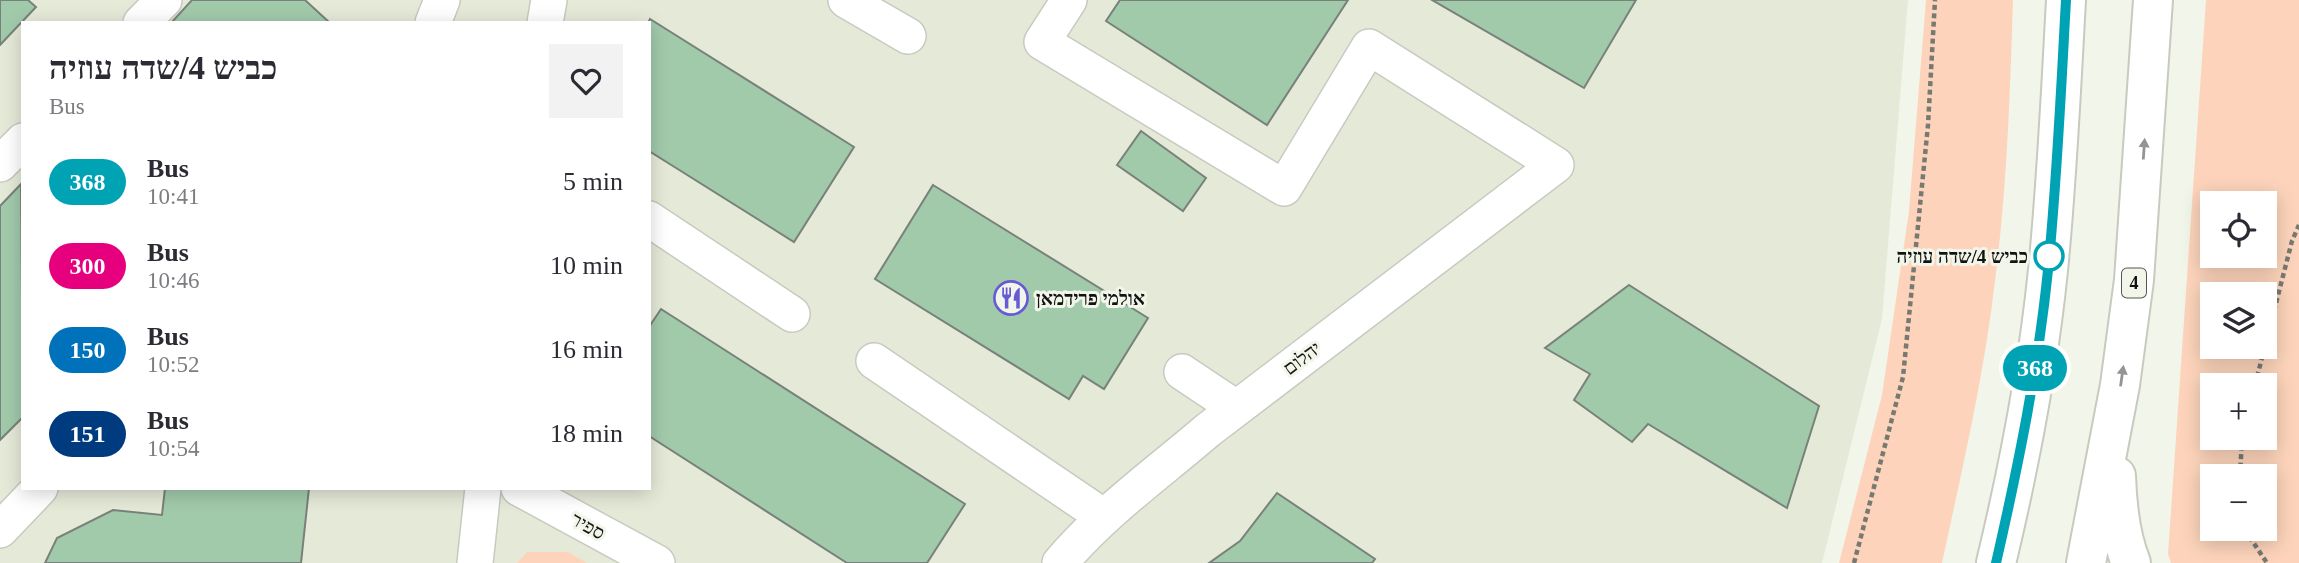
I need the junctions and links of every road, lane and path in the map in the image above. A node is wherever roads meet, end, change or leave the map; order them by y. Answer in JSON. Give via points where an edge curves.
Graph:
{"nodes":[{"id":1,"x":164,"y":0,"type":"edge"},
{"id":2,"x":442,"y":0,"type":"edge"},
{"id":3,"x":549,"y":0,"type":"edge"},
{"id":4,"x":846,"y":0,"type":"edge"},
{"id":5,"x":1069,"y":0,"type":"edge"},
{"id":6,"x":1935,"y":0,"type":"edge"},
{"id":7,"x":2066,"y":0,"type":"edge"},
{"id":8,"x":2153,"y":0,"type":"edge"},
{"id":9,"x":143,"y":21,"type":"edge"},
{"id":10,"x":434,"y":21,"type":"edge"},
{"id":11,"x":545,"y":21,"type":"edge"},
{"id":12,"x":908,"y":36,"type":"dead end"},
{"id":13,"x":21,"y":143,"type":"edge"},
{"id":14,"x":0,"y":164,"type":"edge"},
{"id":15,"x":2299,"y":225,"type":"edge"},
{"id":16,"x":653,"y":230,"type":"edge"},
{"id":17,"x":792,"y":314,"type":"dead end"},
{"id":18,"x":874,"y":361,"type":"dead end"},
{"id":19,"x":1182,"y":372,"type":"dead end"},
{"id":20,"x":2258,"y":373,"type":"edge"},
{"id":21,"x":1236,"y":408,"type":"junction"},
{"id":22,"x":2114,"y":422,"type":"junction"},
{"id":23,"x":38,"y":490,"type":"edge"},
{"id":24,"x":483,"y":490,"type":"edge"},
{"id":25,"x":523,"y":490,"type":"edge"},
{"id":26,"x":1104,"y":517,"type":"junction"},
{"id":27,"x":0,"y":530,"type":"edge"},
{"id":28,"x":2251,"y":541,"type":"edge"},
{"id":29,"x":475,"y":563,"type":"edge"},
{"id":30,"x":657,"y":563,"type":"edge"},
{"id":31,"x":1060,"y":563,"type":"edge"},
{"id":32,"x":1854,"y":563,"type":"edge"},
{"id":33,"x":1996,"y":563,"type":"edge"},
{"id":34,"x":2086,"y":563,"type":"edge"},
{"id":35,"x":2131,"y":563,"type":"edge"},
{"id":36,"x":2267,"y":563,"type":"edge"}],
"edges":[{"from":1,"to":9,"type":"street"},
{"from":2,"to":10,"type":"street"},
{"from":3,"to":11,"type":"street"},
{"from":4,"to":12,"type":"street"},
{"from":5,"to":21,"type":"street","name":"יהלום","via":[[1042,42],[1284,188],[1369,47],[1556,165]]},
{"from":6,"to":32,"type":"path","via":[[1928,125],[1903,377]]},
{"from":7,"to":33,"type":"highway","via":[[2048,272],[2035,371]]},
{"from":22,"to":8,"type":"highway","number":"4","one_way":true,"via":[[2134,280]]},
{"from":13,"to":14,"type":"street"},
{"from":15,"to":20,"type":"path"},
{"from":16,"to":17,"type":"street"},
{"from":18,"to":26,"type":"street"},
{"from":19,"to":21,"type":"street"},
{"from":21,"to":26,"type":"street","name":"יהלום"},
{"from":22,"to":34,"type":"highway","number":"4"},
{"from":22,"to":35,"type":"highway","via":[[2117,500]]},
{"from":23,"to":27,"type":"street"},
{"from":24,"to":29,"type":"street"},
{"from":25,"to":30,"type":"street","name":"ספיר"},
{"from":26,"to":31,"type":"street","name":"יהלום"},
{"from":28,"to":36,"type":"path"}]}
